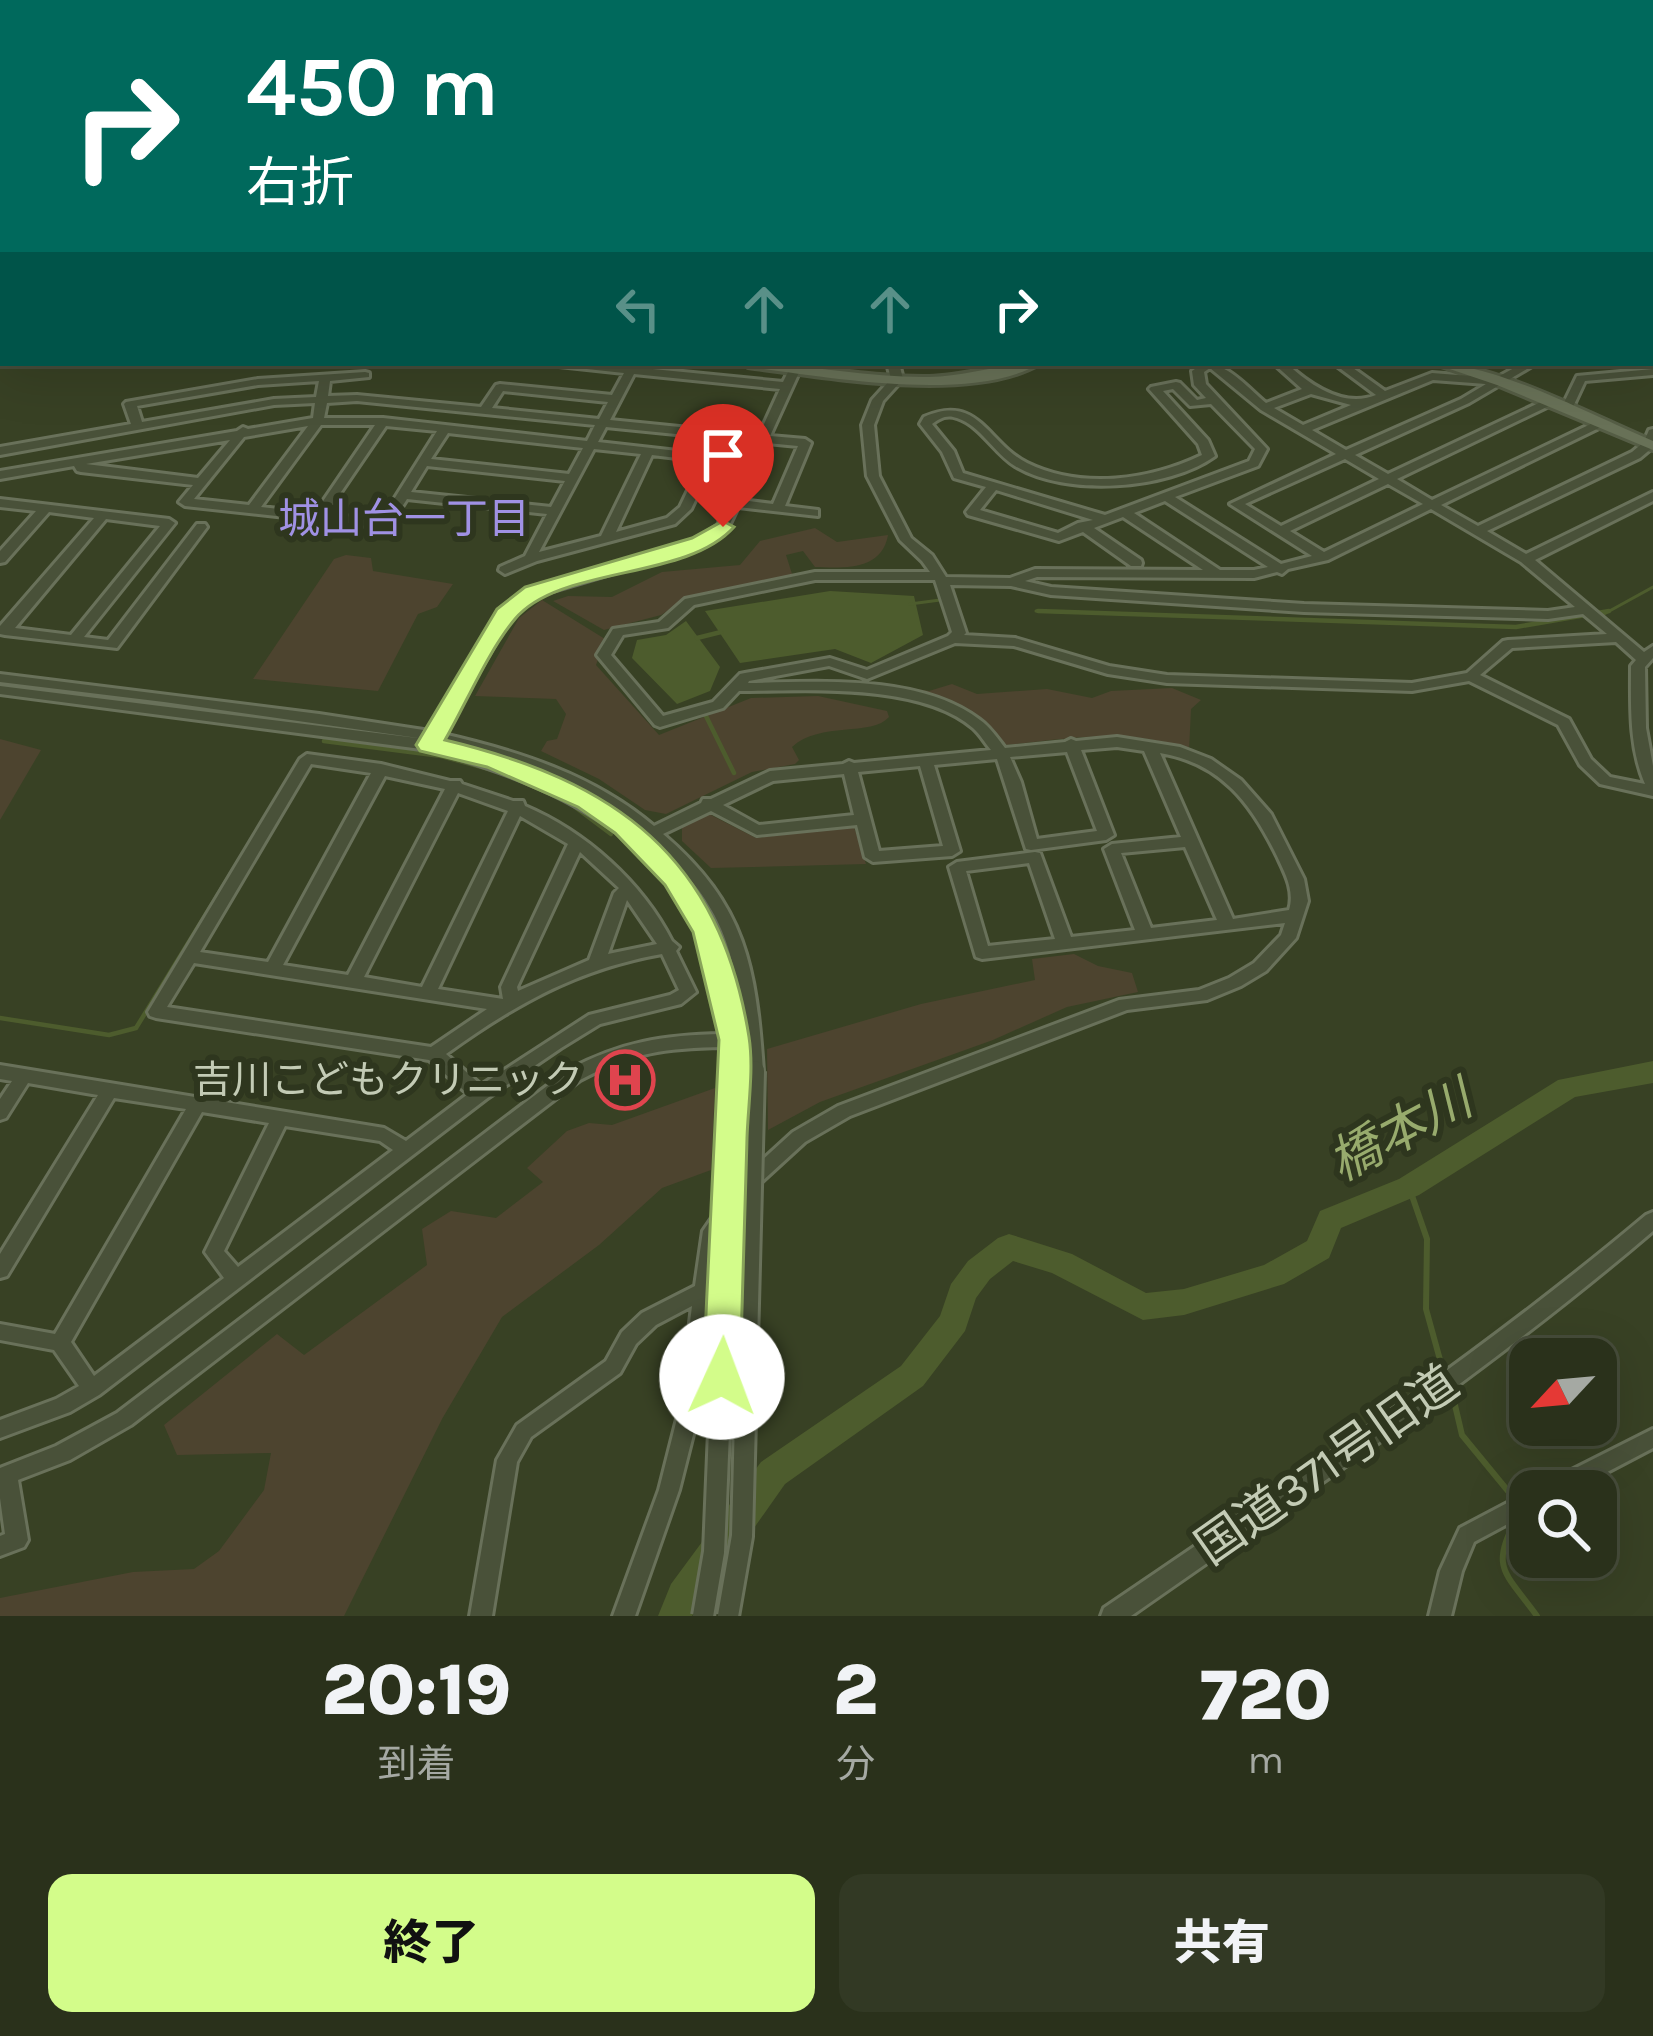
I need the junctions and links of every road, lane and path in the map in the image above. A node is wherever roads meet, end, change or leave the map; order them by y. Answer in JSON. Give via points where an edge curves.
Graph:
{"nodes":[{"id":1,"x":557,"y":366,"type":"edge"},
{"id":2,"x":590,"y":366,"type":"edge"},
{"id":3,"x":776,"y":366,"type":"edge"},
{"id":4,"x":1024,"y":366,"type":"edge"},
{"id":5,"x":1201,"y":366,"type":"edge"},
{"id":6,"x":1214,"y":366,"type":"edge"},
{"id":7,"x":1282,"y":366,"type":"edge"},
{"id":8,"x":1343,"y":366,"type":"edge"},
{"id":9,"x":1449,"y":366,"type":"edge"},
{"id":10,"x":1527,"y":366,"type":"edge"},
{"id":11,"x":795,"y":368,"type":"junction"},
{"id":12,"x":631,"y":370,"type":"junction"},
{"id":13,"x":895,"y":371,"type":"edge"},
{"id":14,"x":1653,"y":371,"type":"edge"},
{"id":15,"x":365,"y":375,"type":"dead end"},
{"id":16,"x":325,"y":376,"type":"junction"},
{"id":17,"x":1502,"y":382,"type":"junction"},
{"id":18,"x":787,"y":386,"type":"junction"},
{"id":19,"x":1310,"y":390,"type":"junction"},
{"id":20,"x":539,"y":391,"type":"junction"},
{"id":21,"x":1384,"y":396,"type":"junction"},
{"id":22,"x":322,"y":398,"type":"junction"},
{"id":23,"x":615,"y":399,"type":"junction"},
{"id":24,"x":1212,"y":400,"type":"junction"},
{"id":25,"x":1549,"y":402,"type":"junction"},
{"id":26,"x":1360,"y":404,"type":"junction"},
{"id":27,"x":1265,"y":408,"type":"junction"},
{"id":28,"x":1567,"y":409,"type":"junction"},
{"id":29,"x":485,"y":410,"type":"junction"},
{"id":30,"x":318,"y":421,"type":"junction"},
{"id":31,"x":383,"y":422,"type":"junction"},
{"id":32,"x":602,"y":423,"type":"junction"},
{"id":33,"x":1599,"y":424,"type":"junction"},
{"id":34,"x":136,"y":426,"type":"junction"},
{"id":35,"x":444,"y":429,"type":"junction"},
{"id":36,"x":1304,"y":429,"type":"junction"},
{"id":37,"x":243,"y":430,"type":"junction"},
{"id":38,"x":764,"y":439,"type":"junction"},
{"id":39,"x":1652,"y":441,"type":"edge"},
{"id":40,"x":590,"y":445,"type":"junction"},
{"id":41,"x":6,"y":449,"type":"edge"},
{"id":42,"x":648,"y":451,"type":"junction"},
{"id":43,"x":1345,"y":454,"type":"junction"},
{"id":44,"x":79,"y":461,"type":"junction"},
{"id":45,"x":424,"y":462,"type":"junction"},
{"id":46,"x":7,"y":474,"type":"edge"},
{"id":47,"x":572,"y":478,"type":"junction"},
{"id":48,"x":1388,"y":478,"type":"junction"},
{"id":49,"x":202,"y":482,"type":"junction"},
{"id":50,"x":994,"y":485,"type":"junction"},
{"id":51,"x":0,"y":488,"type":"edge"},
{"id":52,"x":404,"y":495,"type":"junction"},
{"id":53,"x":1653,"y":496,"type":"edge"},
{"id":54,"x":1168,"y":498,"type":"junction"},
{"id":55,"x":0,"y":503,"type":"edge"},
{"id":56,"x":736,"y":503,"type":"junction"},
{"id":57,"x":1433,"y":504,"type":"junction"},
{"id":58,"x":45,"y":508,"type":"junction"},
{"id":59,"x":778,"y":508,"type":"junction"},
{"id":60,"x":252,"y":509,"type":"junction"},
{"id":61,"x":554,"y":512,"type":"junction"},
{"id":62,"x":1124,"y":512,"type":"junction"},
{"id":63,"x":814,"y":513,"type":"dead end"},
{"id":64,"x":103,"y":515,"type":"junction"},
{"id":65,"x":318,"y":517,"type":"junction"},
{"id":66,"x":1101,"y":518,"type":"junction"},
{"id":67,"x":201,"y":526,"type":"dead end"},
{"id":68,"x":1082,"y":526,"type":"junction"},
{"id":69,"x":1280,"y":530,"type":"junction"},
{"id":70,"x":1478,"y":531,"type":"junction"},
{"id":71,"x":607,"y":537,"type":"junction"},
{"id":72,"x":531,"y":555,"type":"dead end"},
{"id":73,"x":1323,"y":557,"type":"junction"},
{"id":74,"x":0,"y":559,"type":"edge"},
{"id":75,"x":1526,"y":560,"type":"junction"},
{"id":76,"x":1136,"y":563,"type":"dead end"},
{"id":77,"x":1282,"y":570,"type":"junction"},
{"id":78,"x":505,"y":571,"type":"dead end"},
{"id":79,"x":1217,"y":574,"type":"junction"},
{"id":80,"x":941,"y":578,"type":"junction"},
{"id":81,"x":1011,"y":582,"type":"junction"},
{"id":82,"x":1588,"y":612,"type":"junction"},
{"id":83,"x":2,"y":631,"type":"edge"},
{"id":84,"x":1614,"y":635,"type":"junction"},
{"id":85,"x":953,"y":639,"type":"junction"},
{"id":86,"x":74,"y":640,"type":"junction"},
{"id":87,"x":1649,"y":655,"type":"edge"},
{"id":88,"x":1471,"y":676,"type":"junction"},
{"id":89,"x":0,"y":678,"type":"edge"},
{"id":90,"x":739,"y":687,"type":"junction"},
{"id":91,"x":0,"y":691,"type":"edge"},
{"id":92,"x":1647,"y":700,"type":"edge"},
{"id":93,"x":432,"y":740,"type":"junction"},
{"id":94,"x":1071,"y":744,"type":"junction"},
{"id":95,"x":1149,"y":746,"type":"junction"},
{"id":96,"x":1000,"y":750,"type":"junction"},
{"id":97,"x":925,"y":759,"type":"junction"},
{"id":98,"x":849,"y":766,"type":"junction"},
{"id":99,"x":381,"y":769,"type":"junction"},
{"id":100,"x":455,"y":784,"type":"junction"},
{"id":101,"x":1653,"y":789,"type":"edge"},
{"id":102,"x":708,"y":803,"type":"junction"},
{"id":103,"x":518,"y":805,"type":"junction"},
{"id":104,"x":863,"y":819,"type":"junction"},
{"id":105,"x":654,"y":831,"type":"junction"},
{"id":106,"x":638,"y":840,"type":"junction"},
{"id":107,"x":577,"y":841,"type":"junction"},
{"id":108,"x":1190,"y":841,"type":"junction"},
{"id":109,"x":630,"y":890,"type":"junction"},
{"id":110,"x":1298,"y":913,"type":"junction"},
{"id":111,"x":1227,"y":924,"type":"junction"},
{"id":112,"x":1144,"y":934,"type":"junction"},
{"id":113,"x":1065,"y":944,"type":"junction"},
{"id":114,"x":670,"y":947,"type":"junction"},
{"id":115,"x":190,"y":956,"type":"junction"},
{"id":116,"x":598,"y":961,"type":"junction"},
{"id":117,"x":273,"y":969,"type":"junction"},
{"id":118,"x":353,"y":982,"type":"junction"},
{"id":119,"x":427,"y":994,"type":"junction"},
{"id":120,"x":506,"y":1002,"type":"junction"},
{"id":121,"x":743,"y":1040,"type":"junction"},
{"id":122,"x":434,"y":1054,"type":"junction"},
{"id":123,"x":744,"y":1071,"type":"junction"},
{"id":124,"x":0,"y":1072,"type":"edge"},
{"id":125,"x":24,"y":1076,"type":"junction"},
{"id":126,"x":110,"y":1090,"type":"junction"},
{"id":127,"x":480,"y":1094,"type":"junction"},
{"id":128,"x":198,"y":1104,"type":"junction"},
{"id":129,"x":0,"y":1113,"type":"edge"},
{"id":130,"x":280,"y":1118,"type":"junction"},
{"id":131,"x":406,"y":1151,"type":"junction"},
{"id":132,"x":1653,"y":1220,"type":"edge"},
{"id":133,"x":0,"y":1270,"type":"edge"},
{"id":134,"x":237,"y":1280,"type":"junction"},
{"id":135,"x":701,"y":1292,"type":"junction"},
{"id":136,"x":0,"y":1332,"type":"edge"},
{"id":137,"x":61,"y":1343,"type":"junction"},
{"id":138,"x":92,"y":1389,"type":"junction"},
{"id":139,"x":0,"y":1430,"type":"edge"},
{"id":140,"x":1653,"y":1438,"type":"edge"},
{"id":141,"x":1591,"y":1470,"type":"edge"},
{"id":142,"x":4,"y":1477,"type":"edge"},
{"id":143,"x":1509,"y":1512,"type":"edge"},
{"id":144,"x":0,"y":1546,"type":"edge"},
{"id":145,"x":481,"y":1616,"type":"edge"},
{"id":146,"x":624,"y":1616,"type":"edge"},
{"id":147,"x":703,"y":1616,"type":"edge"},
{"id":148,"x":728,"y":1616,"type":"edge"},
{"id":149,"x":1112,"y":1616,"type":"edge"},
{"id":150,"x":1440,"y":1616,"type":"edge"}],
"edges":[{"from":1,"to":20,"type":"street"},
{"from":2,"to":12,"type":"street"},
{"from":3,"to":11,"type":"main road"},
{"from":4,"to":13,"type":"main road","via":[[976,380]]},
{"from":5,"to":24,"type":"street","via":[[1198,379]]},
{"from":6,"to":27,"type":"street"},
{"from":7,"to":19,"type":"street"},
{"from":8,"to":21,"type":"street"},
{"from":9,"to":17,"type":"main road"},
{"from":10,"to":17,"type":"street"},
{"from":11,"to":13,"type":"main road"},
{"from":11,"to":18,"type":"street"},
{"from":12,"to":18,"type":"street"},
{"from":12,"to":23,"type":"street"},
{"from":13,"to":80,"type":"street","via":[[868,425],[871,465],[892,518]]},
{"from":14,"to":28,"type":"street","via":[[1581,378]]},
{"from":15,"to":16,"type":"street"},
{"from":16,"to":22,"type":"street"},
{"from":16,"to":34,"type":"street","via":[[130,404]]},
{"from":17,"to":21,"type":"street","via":[[1432,376]]},
{"from":17,"to":25,"type":"main road"},
{"from":17,"to":43,"type":"street"},
{"from":18,"to":38,"type":"street"},
{"from":19,"to":26,"type":"street"},
{"from":19,"to":27,"type":"street"},
{"from":20,"to":23,"type":"street"},
{"from":20,"to":29,"type":"street","via":[[500,387]]},
{"from":21,"to":26,"type":"street"},
{"from":22,"to":29,"type":"street"},
{"from":22,"to":30,"type":"street"},
{"from":22,"to":34,"type":"street"},
{"from":23,"to":32,"type":"street"},
{"from":24,"to":50,"type":"street","via":[[1194,404],[1176,385],[1155,389],[1209,456],[1114,484],[1026,468],[961,413],[928,418],[958,475]]},
{"from":24,"to":54,"type":"street","via":[[1262,454]]},
{"from":25,"to":28,"type":"main road"},
{"from":25,"to":48,"type":"street"},
{"from":26,"to":36,"type":"street"},
{"from":27,"to":36,"type":"street"},
{"from":28,"to":33,"type":"main road"},
{"from":29,"to":32,"type":"street"},
{"from":30,"to":31,"type":"street"},
{"from":30,"to":37,"type":"street"},
{"from":30,"to":60,"type":"street"},
{"from":31,"to":35,"type":"street"},
{"from":31,"to":65,"type":"street"},
{"from":32,"to":38,"type":"street"},
{"from":32,"to":40,"type":"street"},
{"from":33,"to":39,"type":"main road"},
{"from":33,"to":57,"type":"street"},
{"from":34,"to":41,"type":"street"},
{"from":35,"to":40,"type":"street"},
{"from":35,"to":45,"type":"street"},
{"from":36,"to":43,"type":"street"},
{"from":37,"to":44,"type":"street"},
{"from":37,"to":49,"type":"street"},
{"from":38,"to":56,"type":"street"},
{"from":38,"to":59,"type":"street","via":[[806,443]]},
{"from":39,"to":70,"type":"street"},
{"from":40,"to":42,"type":"street"},
{"from":40,"to":47,"type":"street"},
{"from":41,"to":46,"type":"street"},
{"from":42,"to":71,"type":"street"},
{"from":42,"to":71,"type":"street","via":[[709,458],[671,521]]},
{"from":43,"to":48,"type":"street"},
{"from":43,"to":69,"type":"street","via":[[1236,504]]},
{"from":44,"to":46,"type":"street"},
{"from":44,"to":49,"type":"street","via":[[81,468]]},
{"from":45,"to":47,"type":"street"},
{"from":45,"to":52,"type":"street"},
{"from":46,"to":51,"type":"street"},
{"from":47,"to":61,"type":"street"},
{"from":48,"to":57,"type":"street"},
{"from":48,"to":69,"type":"street"},
{"from":49,"to":60,"type":"street","via":[[185,502]]},
{"from":50,"to":66,"type":"street"},
{"from":50,"to":68,"type":"street","via":[[972,512],[1059,537]]},
{"from":52,"to":61,"type":"street"},
{"from":52,"to":65,"type":"street","via":[[386,524]]},
{"from":53,"to":75,"type":"street"},
{"from":54,"to":62,"type":"street"},
{"from":54,"to":77,"type":"street"},
{"from":55,"to":58,"type":"street"},
{"from":56,"to":59,"type":"street"},
{"from":56,"to":93,"type":"street","via":[[723,527],[700,543],[550,585],[520,603]]},
{"from":57,"to":70,"type":"street"},
{"from":57,"to":73,"type":"street"},
{"from":58,"to":64,"type":"street"},
{"from":58,"to":74,"type":"street"},
{"from":59,"to":63,"type":"street"},
{"from":60,"to":65,"type":"street"},
{"from":61,"to":72,"type":"street"},
{"from":62,"to":66,"type":"street"},
{"from":62,"to":79,"type":"street"},
{"from":64,"to":83,"type":"street"},
{"from":64,"to":86,"type":"street","via":[[169,523]]},
{"from":66,"to":68,"type":"street"},
{"from":67,"to":86,"type":"street","via":[[112,646]]},
{"from":68,"to":76,"type":"street"},
{"from":69,"to":73,"type":"street"},
{"from":70,"to":75,"type":"street"},
{"from":71,"to":78,"type":"street"},
{"from":73,"to":77,"type":"street"},
{"from":75,"to":82,"type":"street"},
{"from":77,"to":79,"type":"street"},
{"from":79,"to":81,"type":"street","via":[[1035,573]]},
{"from":80,"to":81,"type":"street"},
{"from":80,"to":85,"type":"street","via":[[957,619]]},
{"from":80,"to":90,"type":"street","via":[[815,576],[714,595],[690,602],[663,625],[618,632],[604,655],[660,722],[718,705]]},
{"from":81,"to":82,"type":"street","via":[[1304,608]]},
{"from":82,"to":84,"type":"street"},
{"from":83,"to":86,"type":"street"},
{"from":84,"to":87,"type":"street"},
{"from":84,"to":88,"type":"street","via":[[1508,644]]},
{"from":85,"to":88,"type":"street","via":[[1016,642],[1167,679],[1412,687]]},
{"from":85,"to":90,"type":"street","via":[[866,675],[830,662],[745,677]]},
{"from":87,"to":92,"type":"street","via":[[1638,667]]},
{"from":88,"to":101,"type":"street","via":[[1564,722],[1605,781]]},
{"from":89,"to":93,"type":"street"},
{"from":90,"to":96,"type":"street","via":[[830,687],[946,702]]},
{"from":91,"to":93,"type":"street"},
{"from":92,"to":101,"type":"street","via":[[1644,768]]},
{"from":93,"to":105,"type":"street","via":[[511,753]]},
{"from":93,"to":106,"type":"street","via":[[540,777],[587,800]]},
{"from":94,"to":95,"type":"street"},
{"from":94,"to":96,"type":"street"},
{"from":94,"to":96,"type":"street","via":[[1106,835],[1031,844]]},
{"from":95,"to":108,"type":"street"},
{"from":95,"to":110,"type":"street","via":[[1206,762],[1250,797],[1296,879]]},
{"from":96,"to":97,"type":"street"},
{"from":97,"to":98,"type":"street"},
{"from":97,"to":104,"type":"street","via":[[952,851],[873,857]]},
{"from":98,"to":102,"type":"street","via":[[770,776]]},
{"from":98,"to":104,"type":"street"},
{"from":99,"to":100,"type":"street"},
{"from":99,"to":115,"type":"street","via":[[307,759]]},
{"from":99,"to":117,"type":"street"},
{"from":100,"to":103,"type":"street"},
{"from":100,"to":118,"type":"street"},
{"from":102,"to":104,"type":"street","via":[[757,830]]},
{"from":102,"to":105,"type":"street"},
{"from":103,"to":107,"type":"street"},
{"from":103,"to":119,"type":"street"},
{"from":105,"to":106,"type":"street"},
{"from":105,"to":121,"type":"street","via":[[730,925],[746,987]]},
{"from":106,"to":121,"type":"street","via":[[676,878],[708,932]]},
{"from":107,"to":109,"type":"street"},
{"from":107,"to":120,"type":"street"},
{"from":108,"to":111,"type":"street"},
{"from":108,"to":112,"type":"street","via":[[1112,849]]},
{"from":109,"to":114,"type":"street"},
{"from":109,"to":116,"type":"street","via":[[622,893]]},
{"from":110,"to":111,"type":"street"},
{"from":110,"to":135,"type":"street","via":[[1288,938],[1234,982],[1201,996],[1125,1004],[844,1112],[799,1137],[740,1191],[710,1236]]},
{"from":111,"to":112,"type":"street"},
{"from":112,"to":113,"type":"street"},
{"from":113,"to":113,"type":"street","via":[[1035,857],[957,867],[982,953]]},
{"from":114,"to":116,"type":"street"},
{"from":114,"to":127,"type":"street","via":[[688,992],[596,1019]]},
{"from":115,"to":117,"type":"street"},
{"from":115,"to":122,"type":"street","via":[[156,1012]]},
{"from":116,"to":120,"type":"street"},
{"from":117,"to":118,"type":"street"},
{"from":118,"to":119,"type":"street"},
{"from":119,"to":120,"type":"street"},
{"from":120,"to":122,"type":"street"},
{"from":121,"to":123,"type":"street"},
{"from":121,"to":142,"type":"street","via":[[668,1039],[609,1055],[574,1075],[124,1419]]},
{"from":122,"to":127,"type":"street"},
{"from":123,"to":147,"type":"street","bridge":true,"via":[[714,1552]]},
{"from":123,"to":148,"type":"street","bridge":true,"via":[[742,1536]]},
{"from":124,"to":125,"type":"street"},
{"from":125,"to":126,"type":"street"},
{"from":125,"to":129,"type":"street"},
{"from":126,"to":128,"type":"street"},
{"from":126,"to":133,"type":"street"},
{"from":127,"to":131,"type":"street"},
{"from":128,"to":130,"type":"street"},
{"from":128,"to":137,"type":"street"},
{"from":130,"to":131,"type":"street","via":[[384,1135]]},
{"from":130,"to":134,"type":"street","via":[[214,1252]]},
{"from":131,"to":134,"type":"street"},
{"from":132,"to":149,"type":"street","name":"国道371号旧道","via":[[1418,1403]]},
{"from":134,"to":138,"type":"street"},
{"from":135,"to":145,"type":"street","via":[[650,1319],[613,1367],[516,1440]]},
{"from":135,"to":146,"type":"street","via":[[690,1407]]},
{"from":136,"to":137,"type":"street"},
{"from":137,"to":138,"type":"street"},
{"from":138,"to":139,"type":"street"},
{"from":140,"to":141,"type":"street"},
{"from":142,"to":144,"type":"street","via":[[16,1540]]},
{"from":143,"to":150,"type":"street","via":[[1467,1535]]}]}
